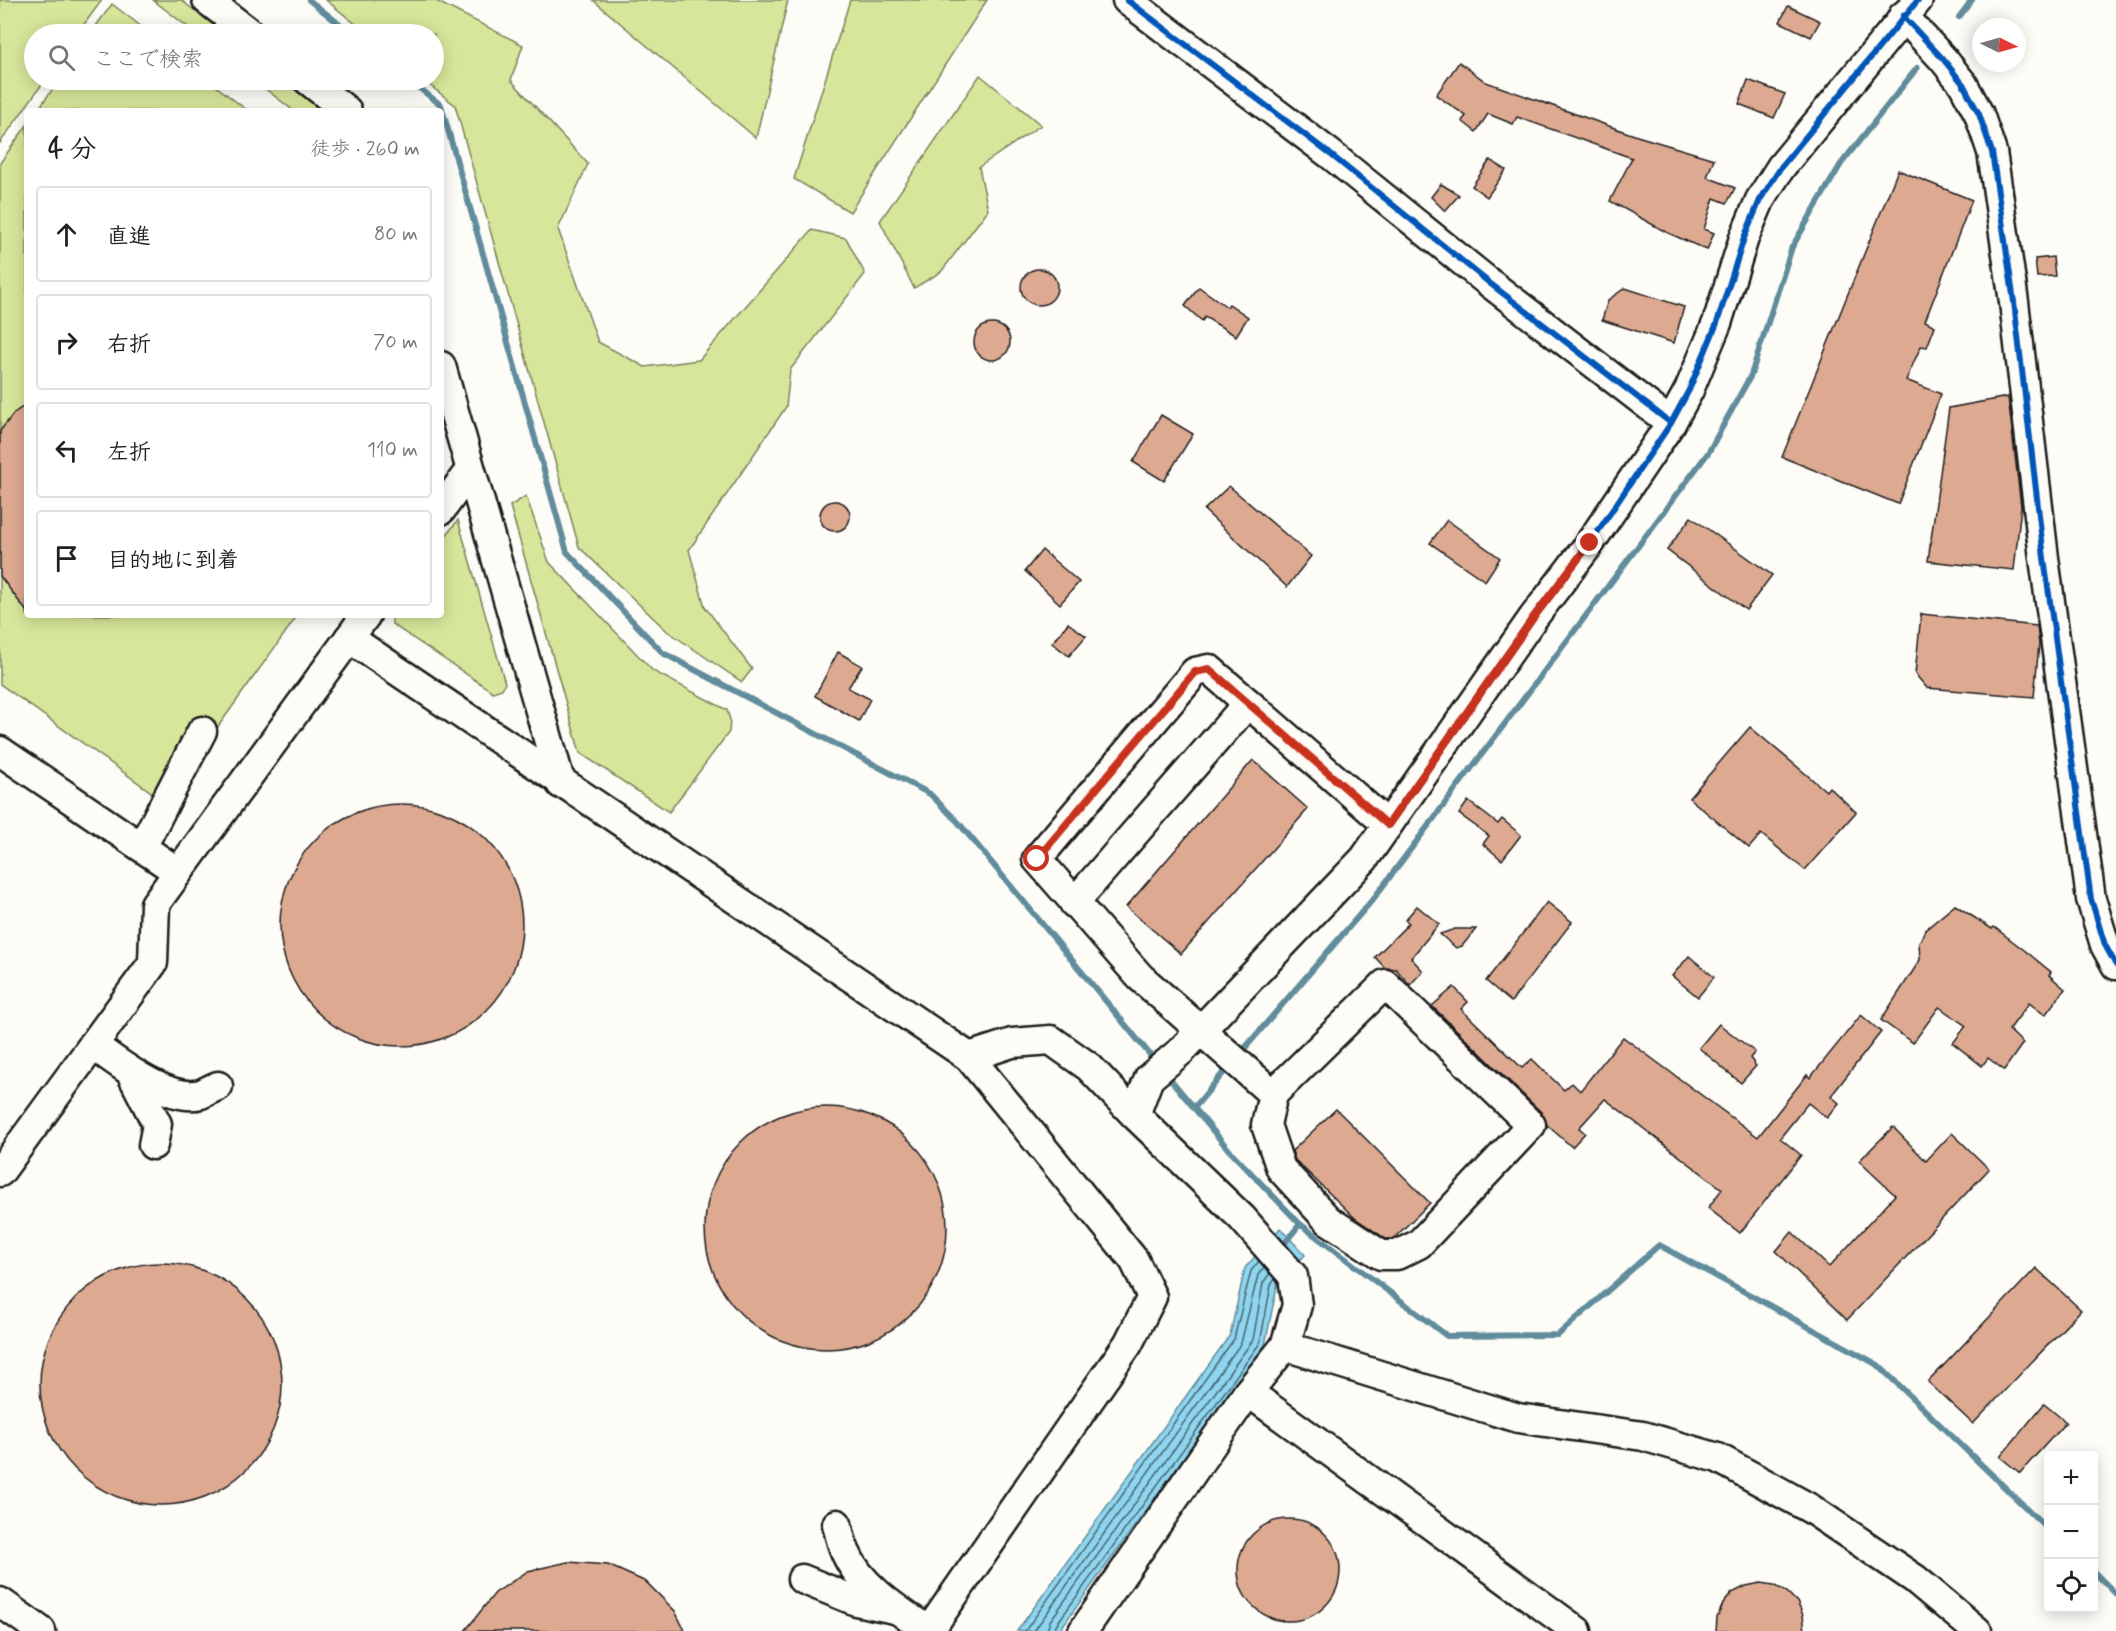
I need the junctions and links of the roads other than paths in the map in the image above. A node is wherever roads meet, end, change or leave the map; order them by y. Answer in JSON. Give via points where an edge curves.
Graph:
{"nodes":[{"id":1,"x":207,"y":0,"type":"edge"},
{"id":2,"x":1136,"y":3,"type":"edge"},
{"id":3,"x":1911,"y":8,"type":"edge"},
{"id":4,"x":237,"y":24,"type":"edge"},
{"id":5,"x":321,"y":90,"type":"edge"},
{"id":6,"x":343,"y":108,"type":"edge"},
{"id":7,"x":444,"y":377,"type":"edge"},
{"id":8,"x":1671,"y":423,"type":"junction"},
{"id":9,"x":470,"y":470,"type":"junction"},
{"id":10,"x":444,"y":506,"type":"edge"},
{"id":11,"x":364,"y":618,"type":"edge"},
{"id":12,"x":350,"y":639,"type":"junction"},
{"id":13,"x":1248,"y":703,"type":"junction"},
{"id":14,"x":202,"y":731,"type":"dead end"},
{"id":15,"x":0,"y":751,"type":"edge"},
{"id":16,"x":561,"y":784,"type":"junction"},
{"id":17,"x":1388,"y":825,"type":"junction"},
{"id":18,"x":142,"y":847,"type":"junction"},
{"id":19,"x":178,"y":872,"type":"junction"},
{"id":20,"x":1074,"y":903,"type":"junction"},
{"id":21,"x":2116,"y":965,"type":"edge"},
{"id":22,"x":1201,"y":1031,"type":"junction"},
{"id":23,"x":93,"y":1045,"type":"junction"},
{"id":24,"x":969,"y":1058,"type":"junction"},
{"id":25,"x":132,"y":1073,"type":"junction"},
{"id":26,"x":218,"y":1086,"type":"dead end"},
{"id":27,"x":1273,"y":1094,"type":"junction"},
{"id":28,"x":1135,"y":1115,"type":"junction"},
{"id":29,"x":153,"y":1145,"type":"dead end"},
{"id":30,"x":0,"y":1172,"type":"edge"},
{"id":31,"x":1285,"y":1346,"type":"junction"},
{"id":32,"x":1248,"y":1392,"type":"junction"},
{"id":33,"x":837,"y":1524,"type":"dead end"},
{"id":34,"x":802,"y":1579,"type":"dead end"},
{"id":35,"x":0,"y":1602,"type":"edge"},
{"id":36,"x":895,"y":1609,"type":"junction"},
{"id":37,"x":41,"y":1631,"type":"edge"},
{"id":38,"x":1083,"y":1631,"type":"edge"},
{"id":39,"x":1577,"y":1631,"type":"edge"},
{"id":40,"x":1977,"y":1631,"type":"edge"}],
"edges":[{"from":1,"to":4,"type":"street"},
{"from":2,"to":8,"type":"street"},
{"from":3,"to":8,"type":"street","via":[[1781,167],[1760,200],[1717,323]]},
{"from":3,"to":21,"type":"street","via":[[1963,84],[1992,152],[2091,899],[2105,945]]},
{"from":5,"to":6,"type":"street"},
{"from":7,"to":9,"type":"street"},
{"from":8,"to":17,"type":"street"},
{"from":9,"to":10,"type":"street"},
{"from":9,"to":16,"type":"street"},
{"from":11,"to":12,"type":"street"},
{"from":12,"to":16,"type":"street"},
{"from":12,"to":19,"type":"street"},
{"from":13,"to":17,"type":"street"},
{"from":13,"to":20,"type":"street"},
{"from":13,"to":20,"type":"street","via":[[1209,669],[1195,672],[1037,859]]},
{"from":14,"to":18,"type":"street"},
{"from":15,"to":18,"type":"street"},
{"from":16,"to":24,"type":"street"},
{"from":17,"to":22,"type":"street","via":[[1364,859]]},
{"from":18,"to":19,"type":"street"},
{"from":19,"to":23,"type":"street","via":[[155,904],[153,963]]},
{"from":20,"to":22,"type":"street","via":[[1140,977]]},
{"from":22,"to":27,"type":"street"},
{"from":22,"to":28,"type":"street","via":[[1149,1078]]},
{"from":23,"to":25,"type":"street"},
{"from":23,"to":30,"type":"street"},
{"from":24,"to":28,"type":"street","via":[[1012,1043],[1051,1040],[1089,1067]]},
{"from":24,"to":36,"type":"street","via":[[1134,1260],[1152,1297],[1128,1344],[929,1631]]},
{"from":25,"to":26,"type":"street","via":[[180,1094],[200,1094]]},
{"from":25,"to":29,"type":"street","via":[[157,1124]]},
{"from":27,"to":27,"type":"street","via":[[1386,984],[1531,1125],[1419,1244],[1397,1255],[1381,1255],[1328,1220],[1281,1168],[1266,1125]]},
{"from":28,"to":31,"type":"street","via":[[1242,1218],[1293,1276],[1297,1305]]},
{"from":31,"to":32,"type":"street"},
{"from":31,"to":40,"type":"street","via":[[1518,1418],[1642,1436],[1718,1458],[1811,1509],[1915,1579]]},
{"from":32,"to":38,"type":"street"},
{"from":32,"to":39,"type":"street"},
{"from":33,"to":36,"type":"street","via":[[845,1552],[860,1575]]},
{"from":34,"to":36,"type":"street","via":[[856,1601]]},
{"from":35,"to":37,"type":"street"}]}
